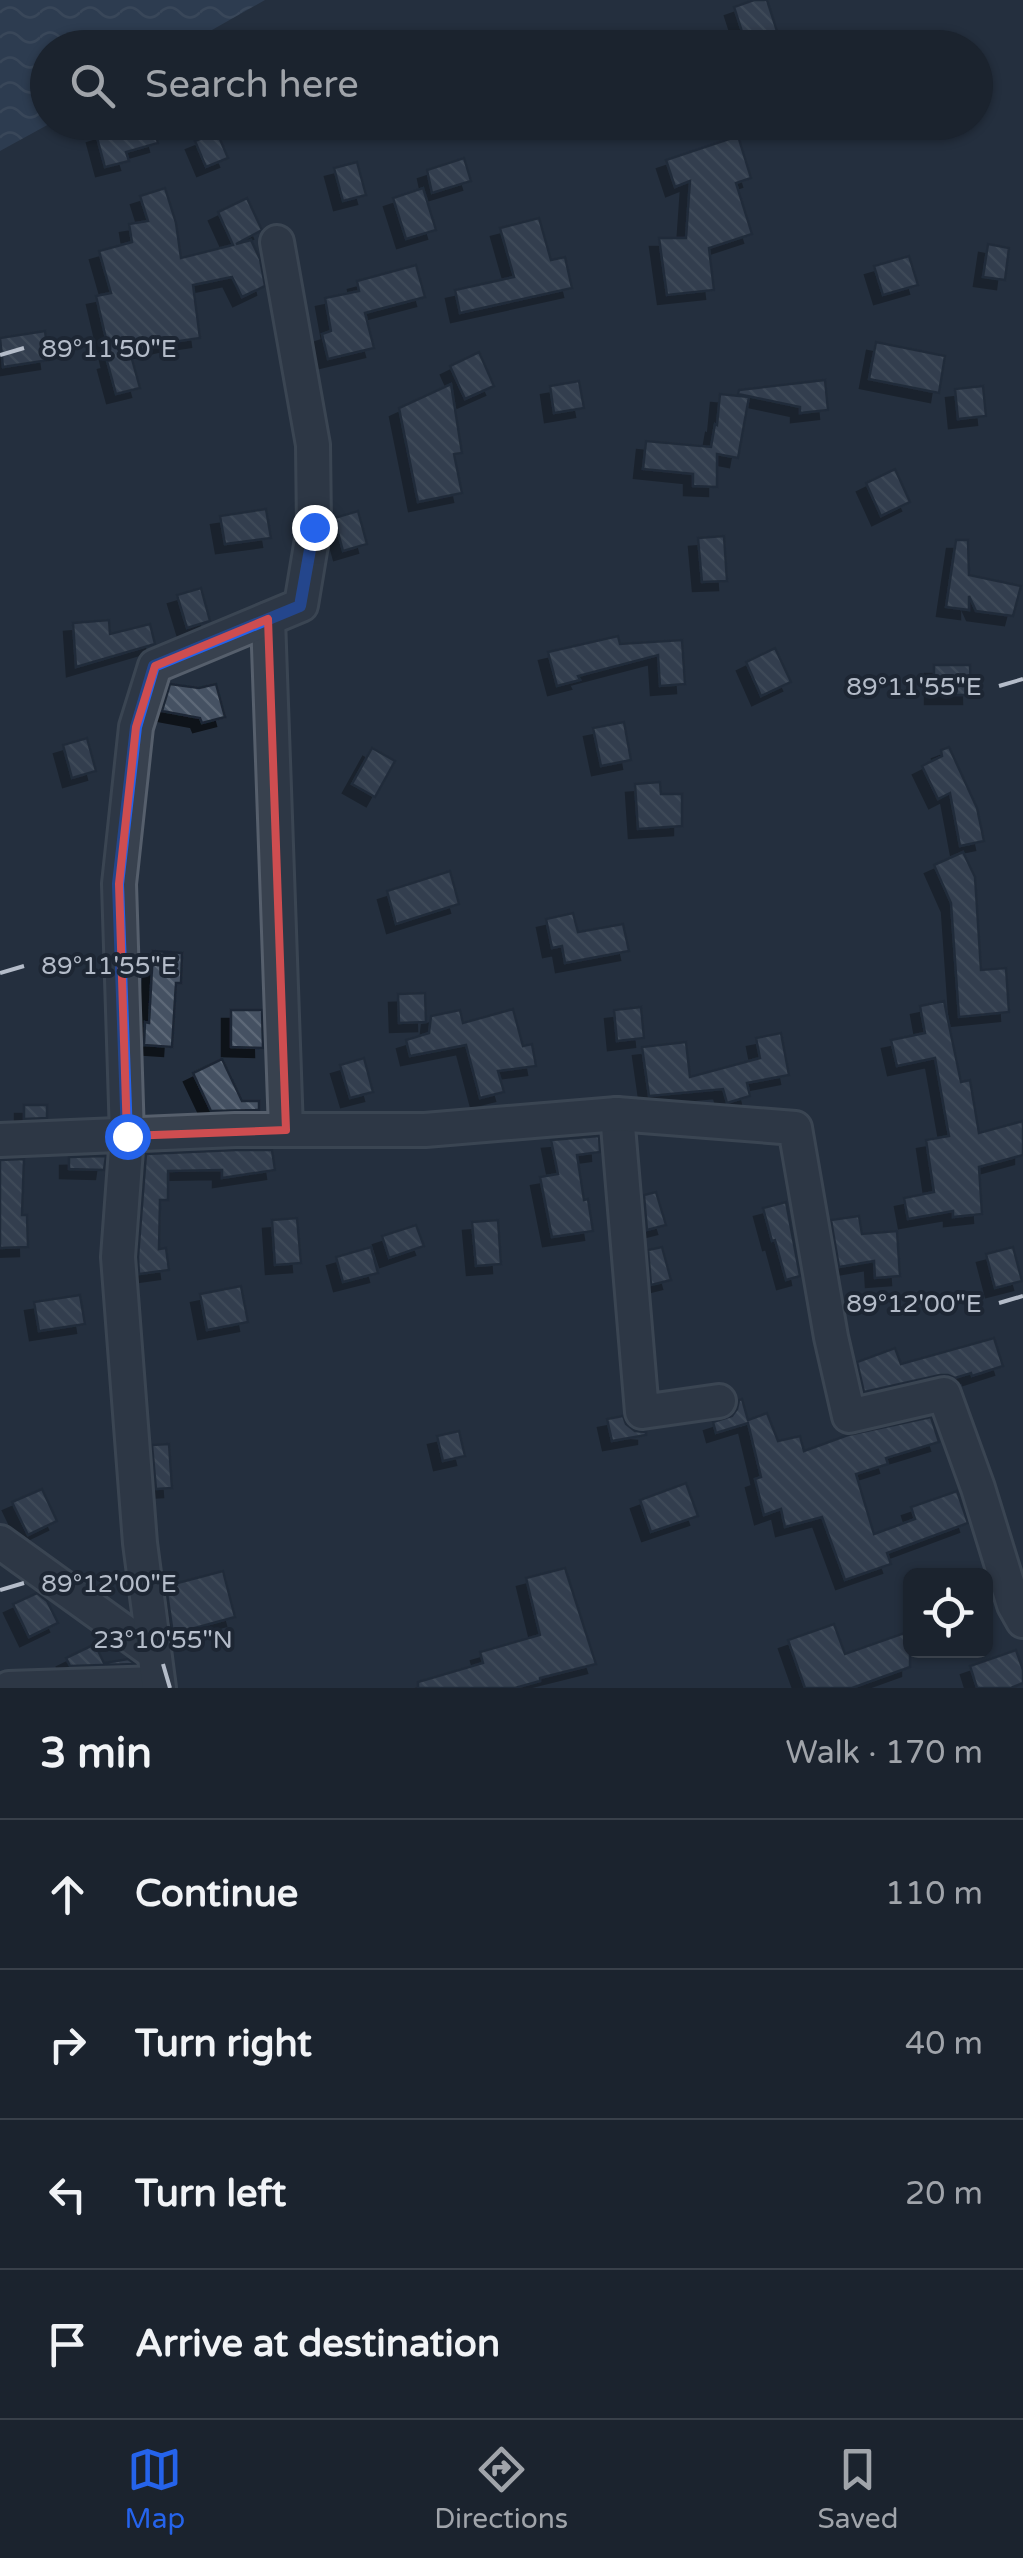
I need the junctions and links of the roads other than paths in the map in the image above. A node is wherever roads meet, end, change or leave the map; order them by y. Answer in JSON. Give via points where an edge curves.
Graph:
{"nodes":[{"id":1,"x":277,"y":242,"type":"dead end"},
{"id":2,"x":268,"y":619,"type":"junction"},
{"id":3,"x":617,"y":1114,"type":"junction"},
{"id":4,"x":286,"y":1130,"type":"junction"},
{"id":5,"x":127,"y":1136,"type":"junction"},
{"id":6,"x":0,"y":1140,"type":"edge"},
{"id":7,"x":719,"y":1402,"type":"dead end"},
{"id":8,"x":0,"y":1542,"type":"edge"},
{"id":9,"x":1023,"y":1620,"type":"edge"},
{"id":10,"x":157,"y":1675,"type":"edge"},
{"id":11,"x":9,"y":1688,"type":"edge"}],
"edges":[{"from":1,"to":2,"type":"street","via":[[312,445],[314,527],[300,606]]},
{"from":2,"to":4,"type":"street"},
{"from":2,"to":5,"type":"street","via":[[154,666],[136,727],[118,884]]},
{"from":3,"to":4,"type":"street","via":[[425,1130]]},
{"from":3,"to":7,"type":"street","via":[[642,1412]]},
{"from":3,"to":9,"type":"street","via":[[795,1128],[849,1416],[944,1394]]},
{"from":4,"to":5,"type":"street"},
{"from":5,"to":6,"type":"street"},
{"from":5,"to":10,"type":"street","via":[[118,1258]]},
{"from":8,"to":10,"type":"street"},
{"from":10,"to":11,"type":"street"}]}
